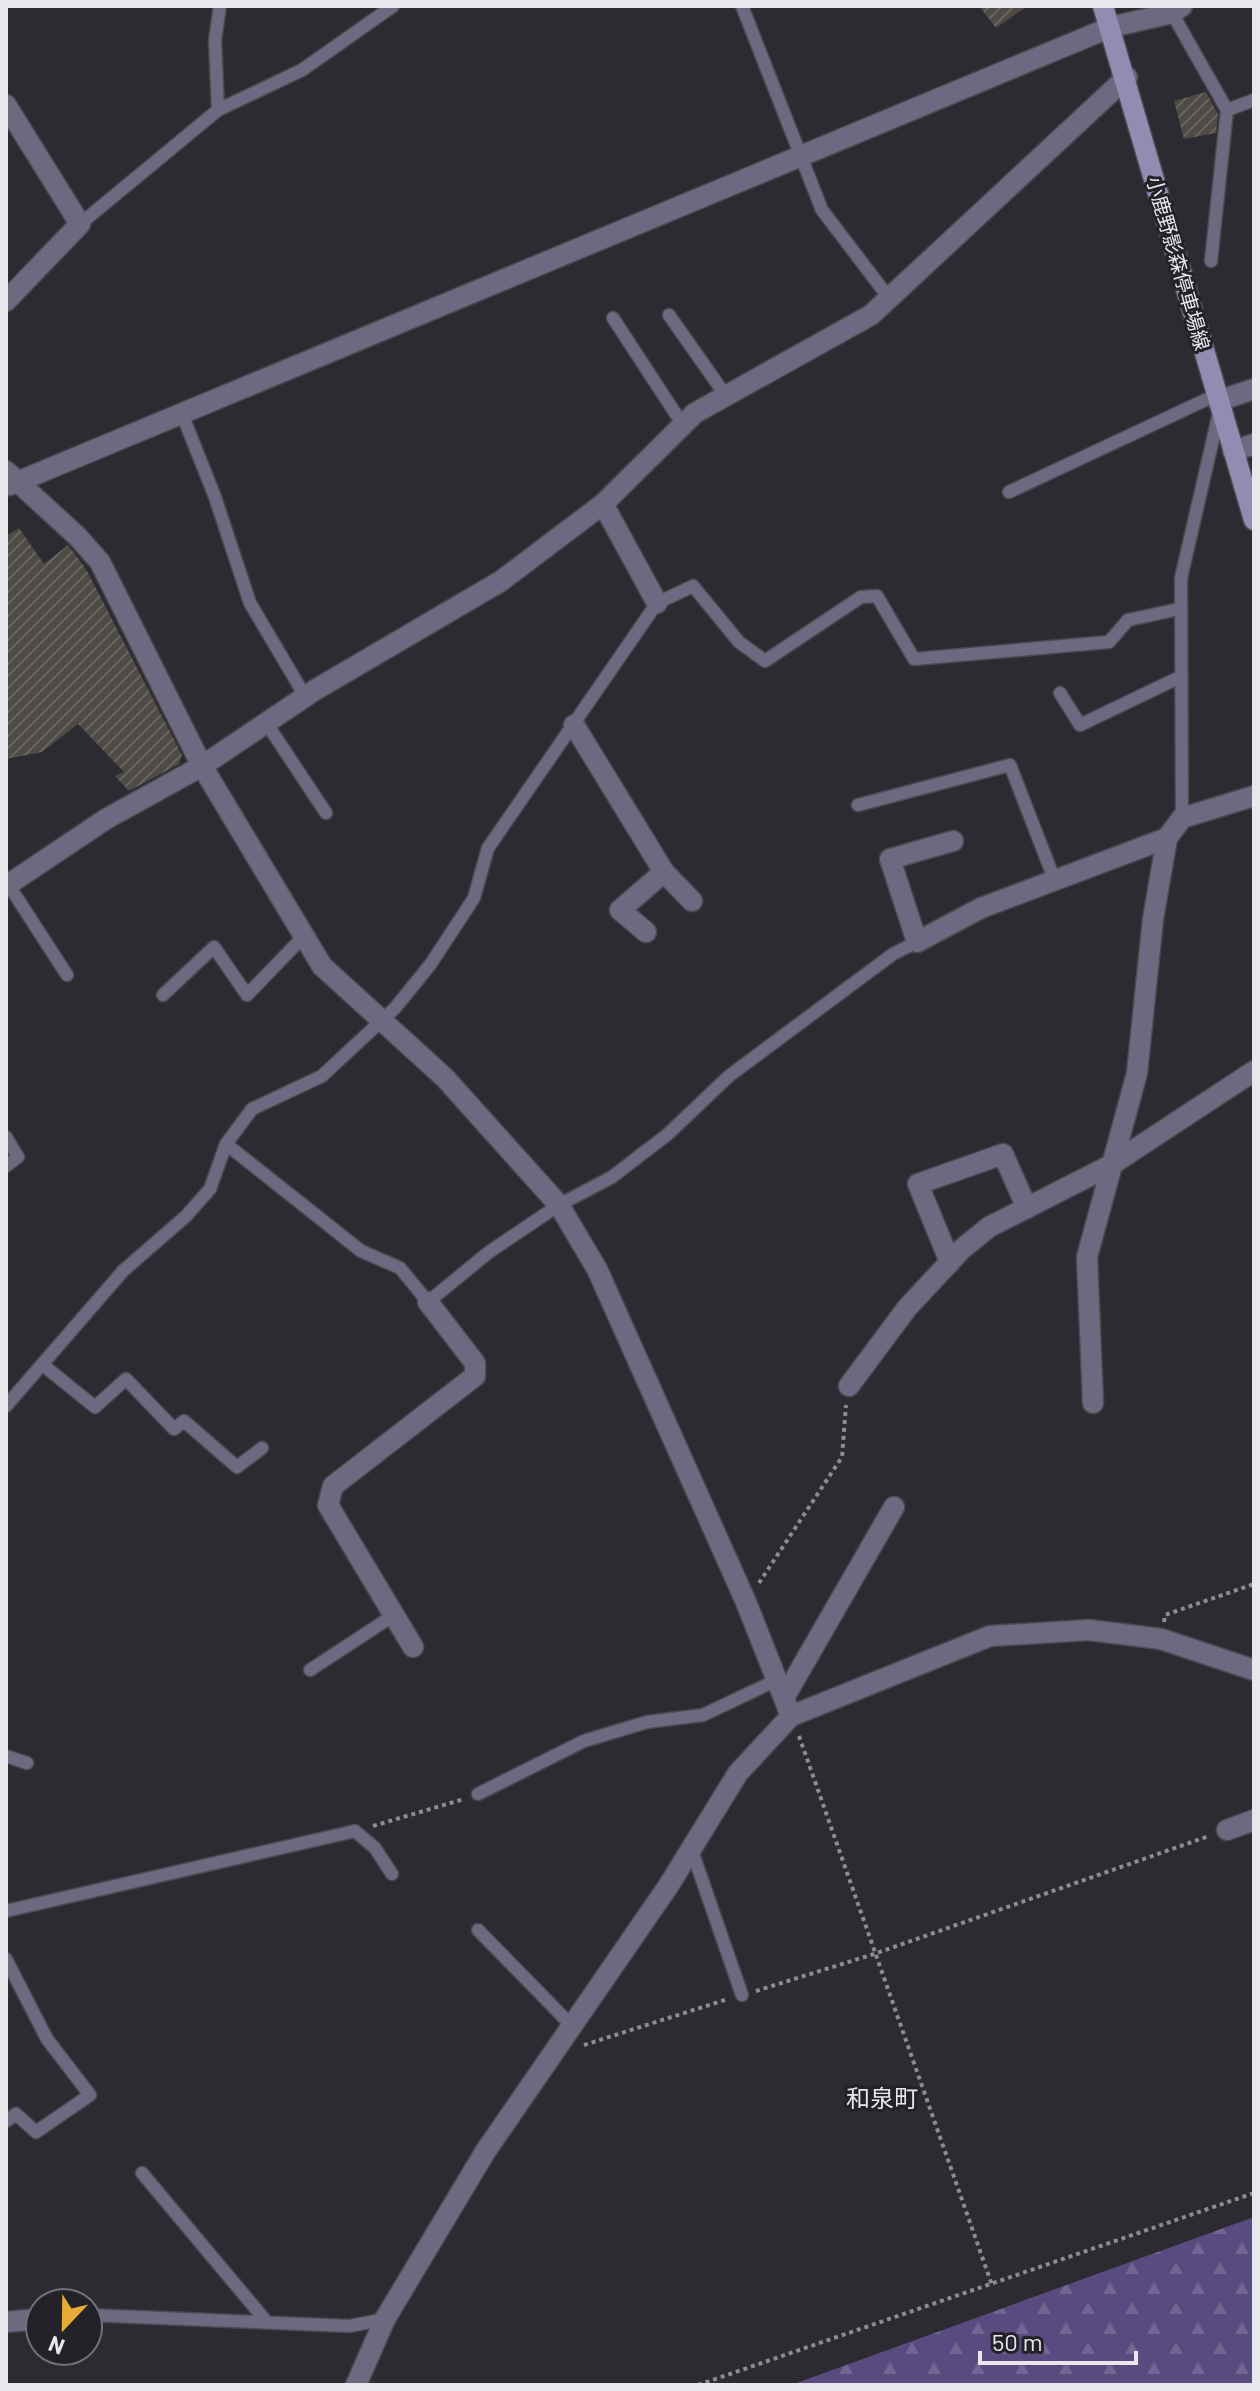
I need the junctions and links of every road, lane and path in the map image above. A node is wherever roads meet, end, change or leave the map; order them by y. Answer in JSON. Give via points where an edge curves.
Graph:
{"nodes":[{"id":1,"x":220,"y":6,"type":"edge"},
{"id":2,"x":393,"y":6,"type":"edge"},
{"id":3,"x":742,"y":6,"type":"edge"},
{"id":4,"x":1103,"y":6,"type":"edge"},
{"id":5,"x":1177,"y":10,"type":"edge"},
{"id":6,"x":1111,"y":27,"type":"junction"},
{"id":7,"x":1127,"y":77,"type":"junction"},
{"id":8,"x":1254,"y":100,"type":"edge"},
{"id":9,"x":6,"y":105,"type":"edge"},
{"id":10,"x":218,"y":110,"type":"junction"},
{"id":11,"x":1227,"y":110,"type":"junction"},
{"id":12,"x":799,"y":157,"type":"junction"},
{"id":13,"x":80,"y":224,"type":"junction"},
{"id":14,"x":1211,"y":261,"type":"dead end"},
{"id":15,"x":889,"y":298,"type":"junction"},
{"id":16,"x":6,"y":301,"type":"edge"},
{"id":17,"x":669,"y":315,"type":"dead end"},
{"id":18,"x":613,"y":318,"type":"dead end"},
{"id":19,"x":1254,"y":389,"type":"edge"},
{"id":20,"x":726,"y":396,"type":"junction"},
{"id":21,"x":1218,"y":401,"type":"junction"},
{"id":22,"x":182,"y":414,"type":"junction"},
{"id":23,"x":683,"y":425,"type":"junction"},
{"id":24,"x":1254,"y":444,"type":"edge"},
{"id":25,"x":1233,"y":451,"type":"junction"},
{"id":26,"x":10,"y":480,"type":"edge"},
{"id":27,"x":1009,"y":492,"type":"dead end"},
{"id":28,"x":603,"y":504,"type":"junction"},
{"id":29,"x":1254,"y":520,"type":"edge"},
{"id":30,"x":657,"y":603,"type":"junction"},
{"id":31,"x":1179,"y":609,"type":"junction"},
{"id":32,"x":1180,"y":677,"type":"junction"},
{"id":33,"x":1060,"y":693,"type":"dead end"},
{"id":34,"x":305,"y":696,"type":"junction"},
{"id":35,"x":267,"y":724,"type":"junction"},
{"id":36,"x":574,"y":725,"type":"junction"},
{"id":37,"x":202,"y":766,"type":"junction"},
{"id":38,"x":1254,"y":796,"type":"edge"},
{"id":39,"x":858,"y":805,"type":"dead end"},
{"id":40,"x":326,"y":813,"type":"dead end"},
{"id":41,"x":1182,"y":818,"type":"junction"},
{"id":42,"x":1167,"y":838,"type":"junction"},
{"id":43,"x":953,"y":841,"type":"dead end"},
{"id":44,"x":664,"y":872,"type":"junction"},
{"id":45,"x":1055,"y":881,"type":"junction"},
{"id":46,"x":7,"y":885,"type":"edge"},
{"id":47,"x":692,"y":901,"type":"dead end"},
{"id":48,"x":646,"y":932,"type":"dead end"},
{"id":49,"x":304,"y":936,"type":"junction"},
{"id":50,"x":917,"y":942,"type":"junction"},
{"id":51,"x":67,"y":975,"type":"dead end"},
{"id":52,"x":163,"y":995,"type":"dead end"},
{"id":53,"x":382,"y":1020,"type":"junction"},
{"id":54,"x":1254,"y":1071,"type":"edge"},
{"id":55,"x":6,"y":1137,"type":"edge"},
{"id":56,"x":226,"y":1144,"type":"junction"},
{"id":57,"x":1111,"y":1165,"type":"junction"},
{"id":58,"x":6,"y":1166,"type":"edge"},
{"id":59,"x":559,"y":1205,"type":"junction"},
{"id":60,"x":1027,"y":1208,"type":"junction"},
{"id":61,"x":950,"y":1262,"type":"junction"},
{"id":62,"x":428,"y":1302,"type":"junction"},
{"id":63,"x":43,"y":1365,"type":"junction"},
{"id":64,"x":849,"y":1386,"type":"joint"},
{"id":65,"x":1093,"y":1403,"type":"dead end"},
{"id":66,"x":6,"y":1406,"type":"edge"},
{"id":67,"x":262,"y":1448,"type":"dead end"},
{"id":68,"x":894,"y":1507,"type":"dead end"},
{"id":69,"x":1254,"y":1584,"type":"edge"},
{"id":70,"x":746,"y":1602,"type":"junction"},
{"id":71,"x":394,"y":1615,"type":"junction"},
{"id":72,"x":1161,"y":1639,"type":"junction"},
{"id":73,"x":413,"y":1647,"type":"dead end"},
{"id":74,"x":310,"y":1670,"type":"dead end"},
{"id":75,"x":1254,"y":1670,"type":"edge"},
{"id":76,"x":785,"y":1697,"type":"junction"},
{"id":77,"x":6,"y":1756,"type":"edge"},
{"id":78,"x":27,"y":1763,"type":"dead end"},
{"id":79,"x":478,"y":1794,"type":"joint"},
{"id":80,"x":1254,"y":1820,"type":"edge"},
{"id":81,"x":1227,"y":1830,"type":"joint"},
{"id":82,"x":355,"y":1831,"type":"junction"},
{"id":83,"x":691,"y":1848,"type":"junction"},
{"id":84,"x":392,"y":1874,"type":"dead end"},
{"id":85,"x":6,"y":1911,"type":"edge"},
{"id":86,"x":478,"y":1930,"type":"dead end"},
{"id":87,"x":874,"y":1954,"type":"junction"},
{"id":88,"x":6,"y":1959,"type":"edge"},
{"id":89,"x":742,"y":1995,"type":"junction"},
{"id":90,"x":572,"y":2026,"type":"junction"},
{"id":91,"x":551,"y":2055,"type":"junction"},
{"id":92,"x":6,"y":2121,"type":"edge"},
{"id":93,"x":142,"y":2173,"type":"dead end"},
{"id":94,"x":1254,"y":2193,"type":"edge"},
{"id":95,"x":992,"y":2285,"type":"junction"},
{"id":96,"x":104,"y":2316,"type":"edge"},
{"id":97,"x":385,"y":2319,"type":"junction"},
{"id":98,"x":266,"y":2321,"type":"junction"},
{"id":99,"x":356,"y":2385,"type":"edge"},
{"id":100,"x":698,"y":2385,"type":"edge"}],
"edges":[{"from":1,"to":10,"type":"lane","via":[[215,40]]},
{"from":2,"to":10,"type":"lane","via":[[302,70]]},
{"from":3,"to":12,"type":"lane"},
{"from":4,"to":6,"type":"main road","name":"小鹿野影森停車場線"},
{"from":5,"to":6,"type":"street"},
{"from":5,"to":11,"type":"lane"},
{"from":6,"to":7,"type":"main road","name":"小鹿野影森停車場線"},
{"from":6,"to":12,"type":"street"},
{"from":7,"to":15,"type":"street"},
{"from":7,"to":21,"type":"main road","name":"小鹿野影森停車場線"},
{"from":8,"to":11,"type":"lane"},
{"from":9,"to":13,"type":"street"},
{"from":10,"to":13,"type":"lane"},
{"from":11,"to":14,"type":"lane"},
{"from":12,"to":15,"type":"lane","via":[[822,210]]},
{"from":12,"to":22,"type":"street"},
{"from":13,"to":16,"type":"street"},
{"from":15,"to":20,"type":"street","via":[[871,315]]},
{"from":17,"to":20,"type":"lane"},
{"from":18,"to":23,"type":"lane"},
{"from":19,"to":21,"type":"street"},
{"from":20,"to":23,"type":"street"},
{"from":21,"to":25,"type":"main road","name":"小鹿野影森停車場線"},
{"from":21,"to":27,"type":"lane"},
{"from":21,"to":31,"type":"lane"},
{"from":22,"to":26,"type":"street"},
{"from":22,"to":34,"type":"lane","via":[[250,603]]},
{"from":23,"to":28,"type":"street"},
{"from":24,"to":25,"type":"street"},
{"from":25,"to":29,"type":"main road","name":"小鹿野影森停車場線"},
{"from":26,"to":37,"type":"street","via":[[100,562]]},
{"from":28,"to":30,"type":"street"},
{"from":28,"to":34,"type":"street","via":[[501,581]]},
{"from":30,"to":31,"type":"lane","via":[[693,586],[739,642],[765,661],[861,597],[877,596],[914,659],[1109,642],[1128,620]]},
{"from":30,"to":36,"type":"lane"},
{"from":31,"to":32,"type":"lane"},
{"from":32,"to":33,"type":"lane","via":[[1080,725]]},
{"from":32,"to":41,"type":"lane"},
{"from":34,"to":35,"type":"street"},
{"from":35,"to":37,"type":"street"},
{"from":35,"to":40,"type":"lane"},
{"from":36,"to":44,"type":"street"},
{"from":36,"to":53,"type":"lane","via":[[488,848],[474,898],[456,931]]},
{"from":37,"to":46,"type":"street","via":[[106,819]]},
{"from":37,"to":49,"type":"street"},
{"from":38,"to":41,"type":"street"},
{"from":39,"to":45,"type":"lane","via":[[1010,765]]},
{"from":41,"to":42,"type":"street"},
{"from":42,"to":45,"type":"street"},
{"from":42,"to":57,"type":"street","via":[[1137,1073]]},
{"from":43,"to":50,"type":"street","via":[[890,859]]},
{"from":44,"to":47,"type":"street"},
{"from":44,"to":48,"type":"street","via":[[620,910]]},
{"from":45,"to":50,"type":"street","via":[[981,908]]},
{"from":46,"to":51,"type":"lane"},
{"from":49,"to":52,"type":"lane","via":[[247,995],[214,947]]},
{"from":49,"to":53,"type":"street","via":[[322,966]]},
{"from":50,"to":59,"type":"lane","via":[[893,954],[729,1076],[668,1134],[612,1177]]},
{"from":53,"to":56,"type":"lane","via":[[322,1076],[252,1109]]},
{"from":53,"to":59,"type":"street","via":[[445,1078]]},
{"from":54,"to":57,"type":"street"},
{"from":55,"to":58,"type":"lane","via":[[18,1157]]},
{"from":56,"to":62,"type":"lane","via":[[361,1251],[400,1268]]},
{"from":56,"to":63,"type":"lane","via":[[210,1189],[123,1271]]},
{"from":57,"to":60,"type":"street"},
{"from":57,"to":65,"type":"street","via":[[1087,1257]]},
{"from":59,"to":62,"type":"lane"},
{"from":59,"to":70,"type":"street","via":[[603,1281]]},
{"from":60,"to":61,"type":"street","via":[[989,1227]]},
{"from":60,"to":61,"type":"street","via":[[1003,1154],[918,1184]]},
{"from":61,"to":64,"type":"street","via":[[907,1308]]},
{"from":62,"to":71,"type":"street","via":[[475,1363],[475,1376],[333,1486],[328,1505]]},
{"from":63,"to":66,"type":"lane"},
{"from":63,"to":67,"type":"lane","via":[[95,1407],[126,1379],[174,1429],[184,1421],[237,1467]]},
{"from":64,"to":70,"type":"path","via":[[842,1457]]},
{"from":68,"to":76,"type":"street"},
{"from":69,"to":72,"type":"path","via":[[1165,1615]]},
{"from":70,"to":76,"type":"street"},
{"from":71,"to":73,"type":"street"},
{"from":71,"to":74,"type":"lane"},
{"from":72,"to":75,"type":"street"},
{"from":72,"to":76,"type":"street","via":[[1089,1630],[990,1636]]},
{"from":76,"to":79,"type":"lane","via":[[647,1722],[584,1741]]},
{"from":76,"to":83,"type":"street"},
{"from":76,"to":87,"type":"path"},
{"from":77,"to":78,"type":"lane"},
{"from":79,"to":82,"type":"path"},
{"from":80,"to":81,"type":"street"},
{"from":81,"to":87,"type":"path"},
{"from":82,"to":84,"type":"lane","via":[[375,1848]]},
{"from":82,"to":85,"type":"lane"},
{"from":83,"to":89,"type":"lane"},
{"from":83,"to":90,"type":"street"},
{"from":86,"to":90,"type":"lane"},
{"from":87,"to":89,"type":"path"},
{"from":87,"to":95,"type":"path"},
{"from":88,"to":92,"type":"lane","via":[[47,2039],[90,2095],[36,2132],[16,2114]]},
{"from":89,"to":91,"type":"path"},
{"from":90,"to":91,"type":"street"},
{"from":91,"to":97,"type":"street","via":[[485,2152]]},
{"from":93,"to":98,"type":"lane"},
{"from":94,"to":95,"type":"path"},
{"from":95,"to":100,"type":"path"},
{"from":96,"to":98,"type":"lane"},
{"from":97,"to":98,"type":"lane","via":[[350,2326]]},
{"from":97,"to":99,"type":"street"}]}
